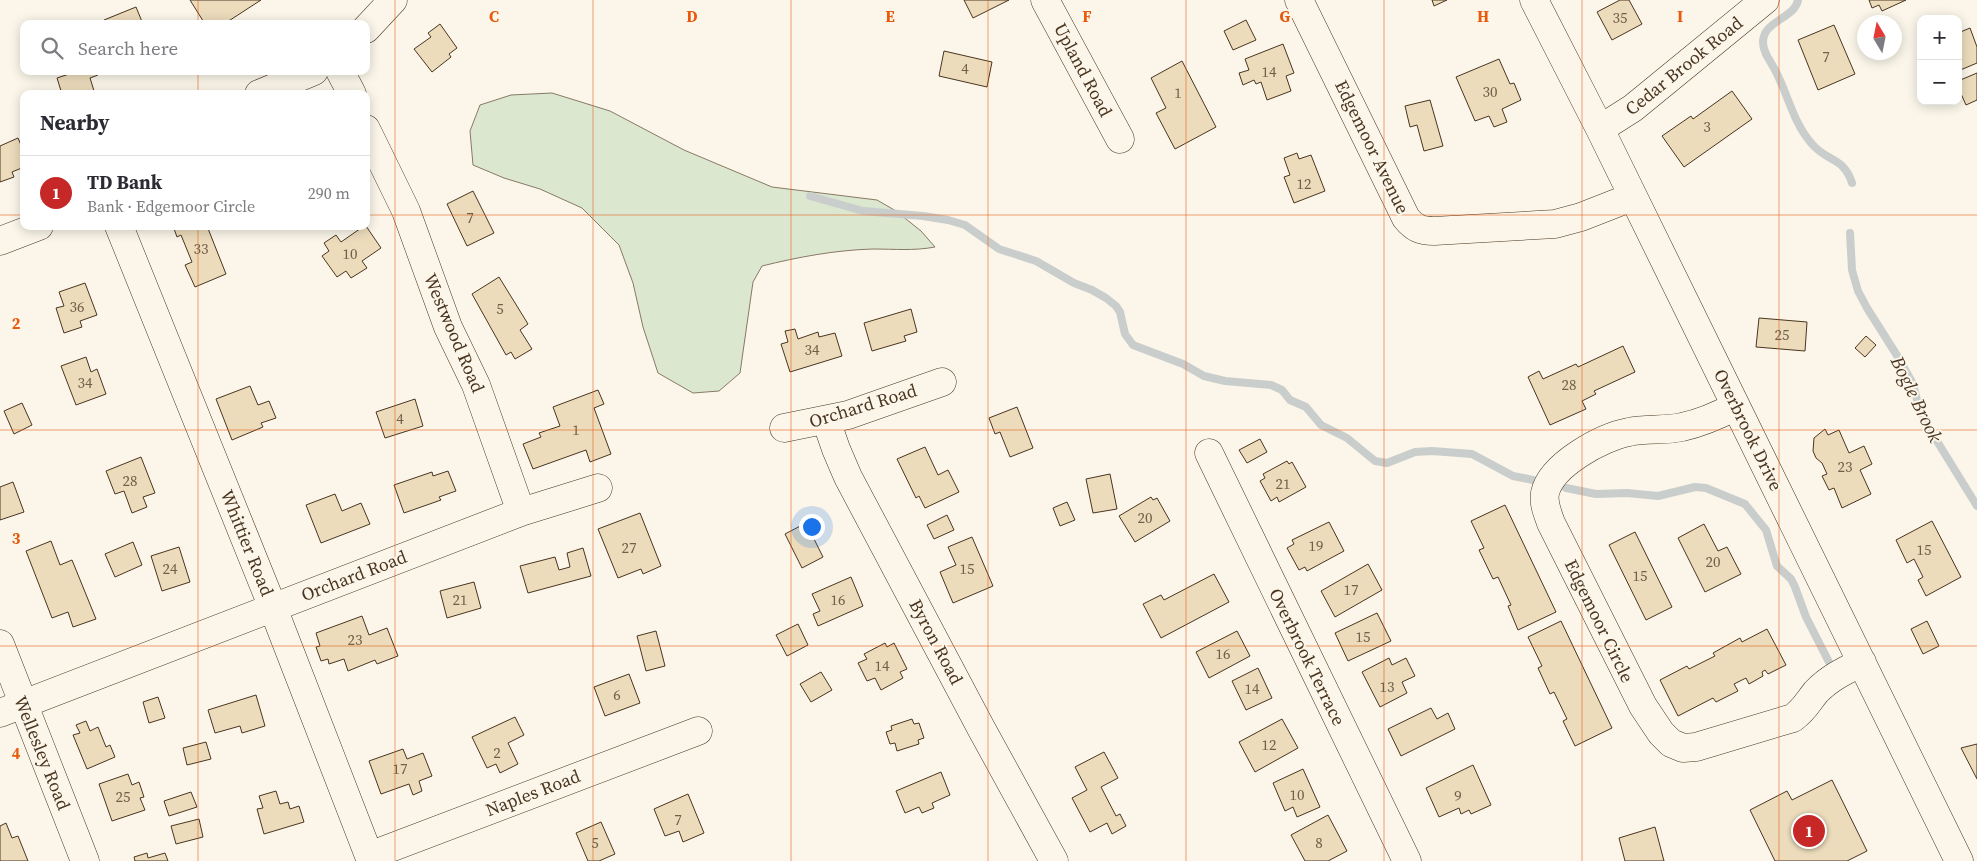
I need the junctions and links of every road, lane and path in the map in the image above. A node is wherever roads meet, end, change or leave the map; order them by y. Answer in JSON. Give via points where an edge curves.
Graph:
{"nodes":[{"id":1,"x":393,"y":0,"type":"edge"},
{"id":2,"x":1045,"y":0,"type":"edge"},
{"id":3,"x":1300,"y":0,"type":"edge"},
{"id":4,"x":1534,"y":0,"type":"edge"},
{"id":5,"x":1765,"y":0,"type":"edge"},
{"id":6,"x":370,"y":25,"type":"edge"},
{"id":7,"x":304,"y":75,"type":"edge"},
{"id":8,"x":342,"y":75,"type":"edge"},
{"id":9,"x":269,"y":90,"type":"edge"},
{"id":10,"x":350,"y":90,"type":"edge"},
{"id":11,"x":1600,"y":129,"type":"junction"},
{"id":12,"x":370,"y":137,"type":"edge"},
{"id":13,"x":1120,"y":140,"type":"dead end"},
{"id":14,"x":1632,"y":197,"type":"junction"},
{"id":15,"x":28,"y":230,"type":"edge"},
{"id":16,"x":121,"y":230,"type":"edge"},
{"id":17,"x":0,"y":241,"type":"edge"},
{"id":18,"x":942,"y":382,"type":"dead end"},
{"id":19,"x":1736,"y":406,"type":"junction"},
{"id":20,"x":826,"y":420,"type":"junction"},
{"id":21,"x":784,"y":428,"type":"dead end"},
{"id":22,"x":1208,"y":453,"type":"dead end"},
{"id":23,"x":598,"y":488,"type":"dead end"},
{"id":24,"x":521,"y":512,"type":"junction"},
{"id":25,"x":273,"y":608,"type":"junction"},
{"id":26,"x":0,"y":644,"type":"edge"},
{"id":27,"x":1862,"y":662,"type":"junction"},
{"id":28,"x":11,"y":708,"type":"edge"},
{"id":29,"x":698,"y":730,"type":"dead end"},
{"id":30,"x":370,"y":858,"type":"edge"},
{"id":31,"x":85,"y":861,"type":"edge"},
{"id":32,"x":1054,"y":861,"type":"edge"},
{"id":33,"x":1407,"y":861,"type":"edge"},
{"id":34,"x":1959,"y":861,"type":"edge"}],
"edges":[{"from":1,"to":6,"type":"street"},
{"from":2,"to":13,"type":"street","name":"Upland Road"},
{"from":3,"to":14,"type":"street","name":"Edgemoor Avenue","via":[[1406,218],[1417,229],[1434,232],[1555,224]]},
{"from":4,"to":11,"type":"street","name":"Overbrook Drive"},
{"from":5,"to":11,"type":"street","name":"Cedar Brook Road","via":[[1633,108]]},
{"from":7,"to":9,"type":"street"},
{"from":8,"to":10,"type":"street"},
{"from":11,"to":14,"type":"street","name":"Overbrook Drive"},
{"from":12,"to":24,"type":"street","name":"Westwood Road","via":[[406,210],[448,327],[476,385]]},
{"from":14,"to":19,"type":"street","name":"Overbrook Drive"},
{"from":15,"to":17,"type":"street"},
{"from":16,"to":25,"type":"street","name":"Whittier Road"},
{"from":18,"to":20,"type":"street","name":"Orchard Road"},
{"from":19,"to":27,"type":"street","name":"Overbrook Drive"},
{"from":19,"to":27,"type":"street","name":"Edgemoor Circle","via":[[1717,416],[1681,427],[1626,432],[1584,451],[1562,467],[1544,494],[1545,507],[1556,532],[1634,690],[1670,743],[1683,748],[1696,747],[1793,718],[1825,684]]},
{"from":20,"to":21,"type":"street","name":"Orchard Road"},
{"from":20,"to":32,"type":"street","name":"Byron Road","via":[[848,477]]},
{"from":22,"to":33,"type":"street","name":"Overbrook Terrace"},
{"from":23,"to":24,"type":"street","name":"Orchard Road"},
{"from":24,"to":25,"type":"street","name":"Orchard Road"},
{"from":25,"to":28,"type":"street","name":"Orchard Road"},
{"from":25,"to":30,"type":"street","name":"Whittier Road"},
{"from":26,"to":28,"type":"street","name":"Wellesley Road"},
{"from":27,"to":34,"type":"street","name":"Overbrook Drive"},
{"from":28,"to":31,"type":"street","name":"Wellesley Road"},
{"from":29,"to":30,"type":"street","name":"Naples Road"}]}
